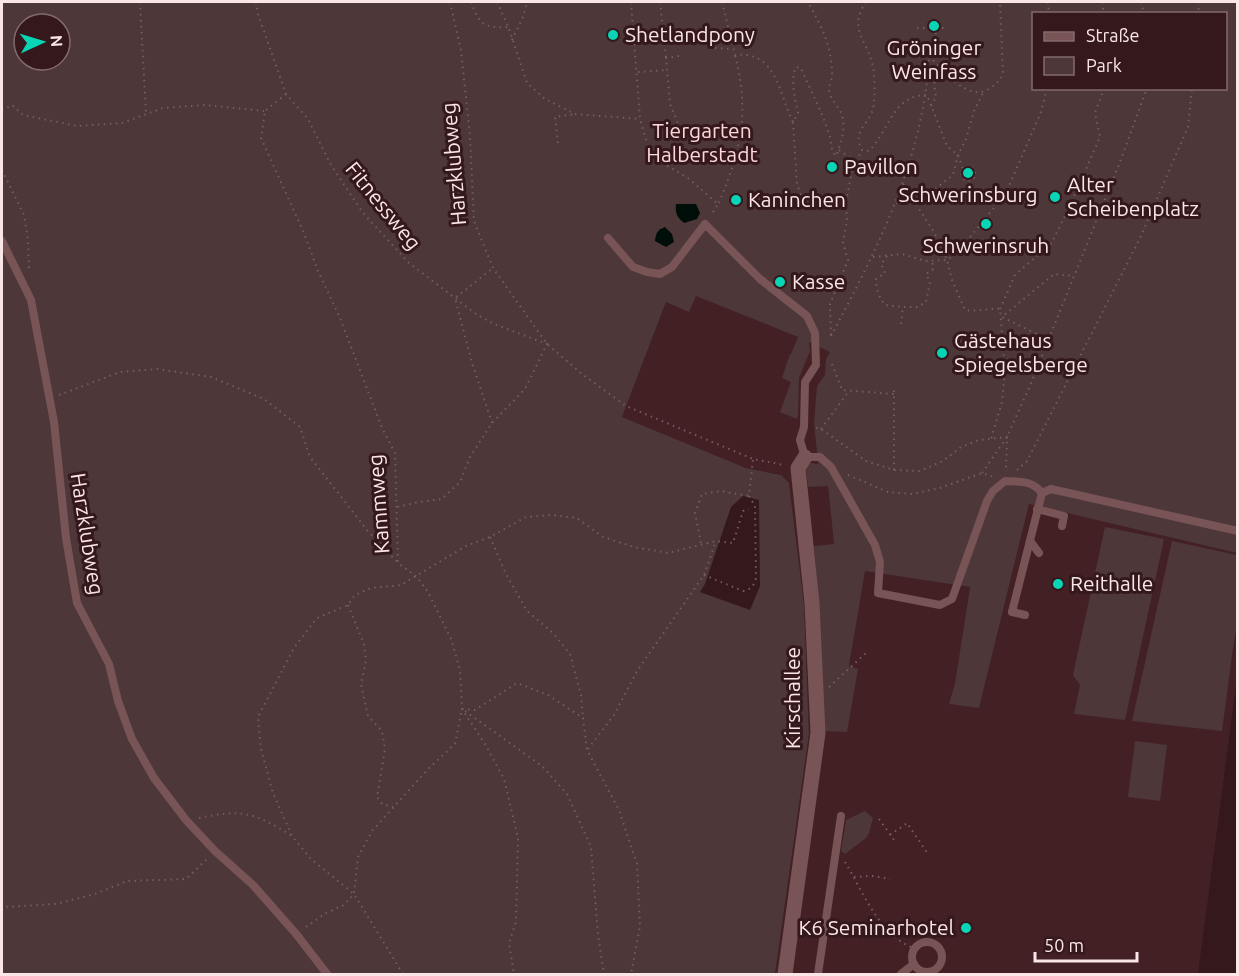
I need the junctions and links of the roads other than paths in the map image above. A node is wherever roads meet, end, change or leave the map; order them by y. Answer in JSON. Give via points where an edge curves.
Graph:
{"nodes":[{"id":1,"x":608,"y":238,"type":"dead end"},
{"id":2,"x":2,"y":241,"type":"edge"},
{"id":3,"x":802,"y":463,"type":"junction"},
{"id":4,"x":1042,"y":493,"type":"junction"},
{"id":5,"x":1037,"y":509,"type":"junction"},
{"id":6,"x":1062,"y":526,"type":"dead end"},
{"id":7,"x":1238,"y":531,"type":"edge"},
{"id":8,"x":1030,"y":541,"type":"junction"},
{"id":9,"x":1039,"y":553,"type":"dead end"},
{"id":10,"x":1025,"y":615,"type":"dead end"},
{"id":11,"x":841,"y":816,"type":"dead end"},
{"id":12,"x":914,"y":964,"type":"junction"},
{"id":13,"x":327,"y":975,"type":"edge"},
{"id":14,"x":785,"y":975,"type":"edge"},
{"id":15,"x":818,"y":975,"type":"edge"},
{"id":16,"x":901,"y":975,"type":"edge"}],
"edges":[{"from":1,"to":3,"type":"lane","via":[[633,267],[660,274],[672,267],[705,224],[760,279],[807,316],[816,333],[816,365],[804,382]]},
{"from":2,"to":13,"type":"lane","name":"Harzklubweg","via":[[31,300],[54,422],[77,603],[109,664],[132,740],[154,778],[186,820],[253,885]]},
{"from":3,"to":4,"type":"lane","via":[[820,457],[831,467],[875,545],[880,562],[878,593],[940,605],[951,599],[993,491],[1005,481],[1027,482]]},
{"from":3,"to":14,"type":"street","name":"Kirschallee","via":[[818,733]]},
{"from":4,"to":5,"type":"lane"},
{"from":4,"to":7,"type":"lane","via":[[1051,489]]},
{"from":5,"to":6,"type":"lane","via":[[1064,516]]},
{"from":5,"to":8,"type":"lane"},
{"from":8,"to":9,"type":"lane"},
{"from":8,"to":10,"type":"lane","via":[[1012,612]]},
{"from":11,"to":15,"type":"lane"},
{"from":12,"to":12,"type":"lane","via":[[921,972],[937,970],[943,956],[937,943],[923,942],[915,949]]},
{"from":12,"to":16,"type":"lane"}]}
